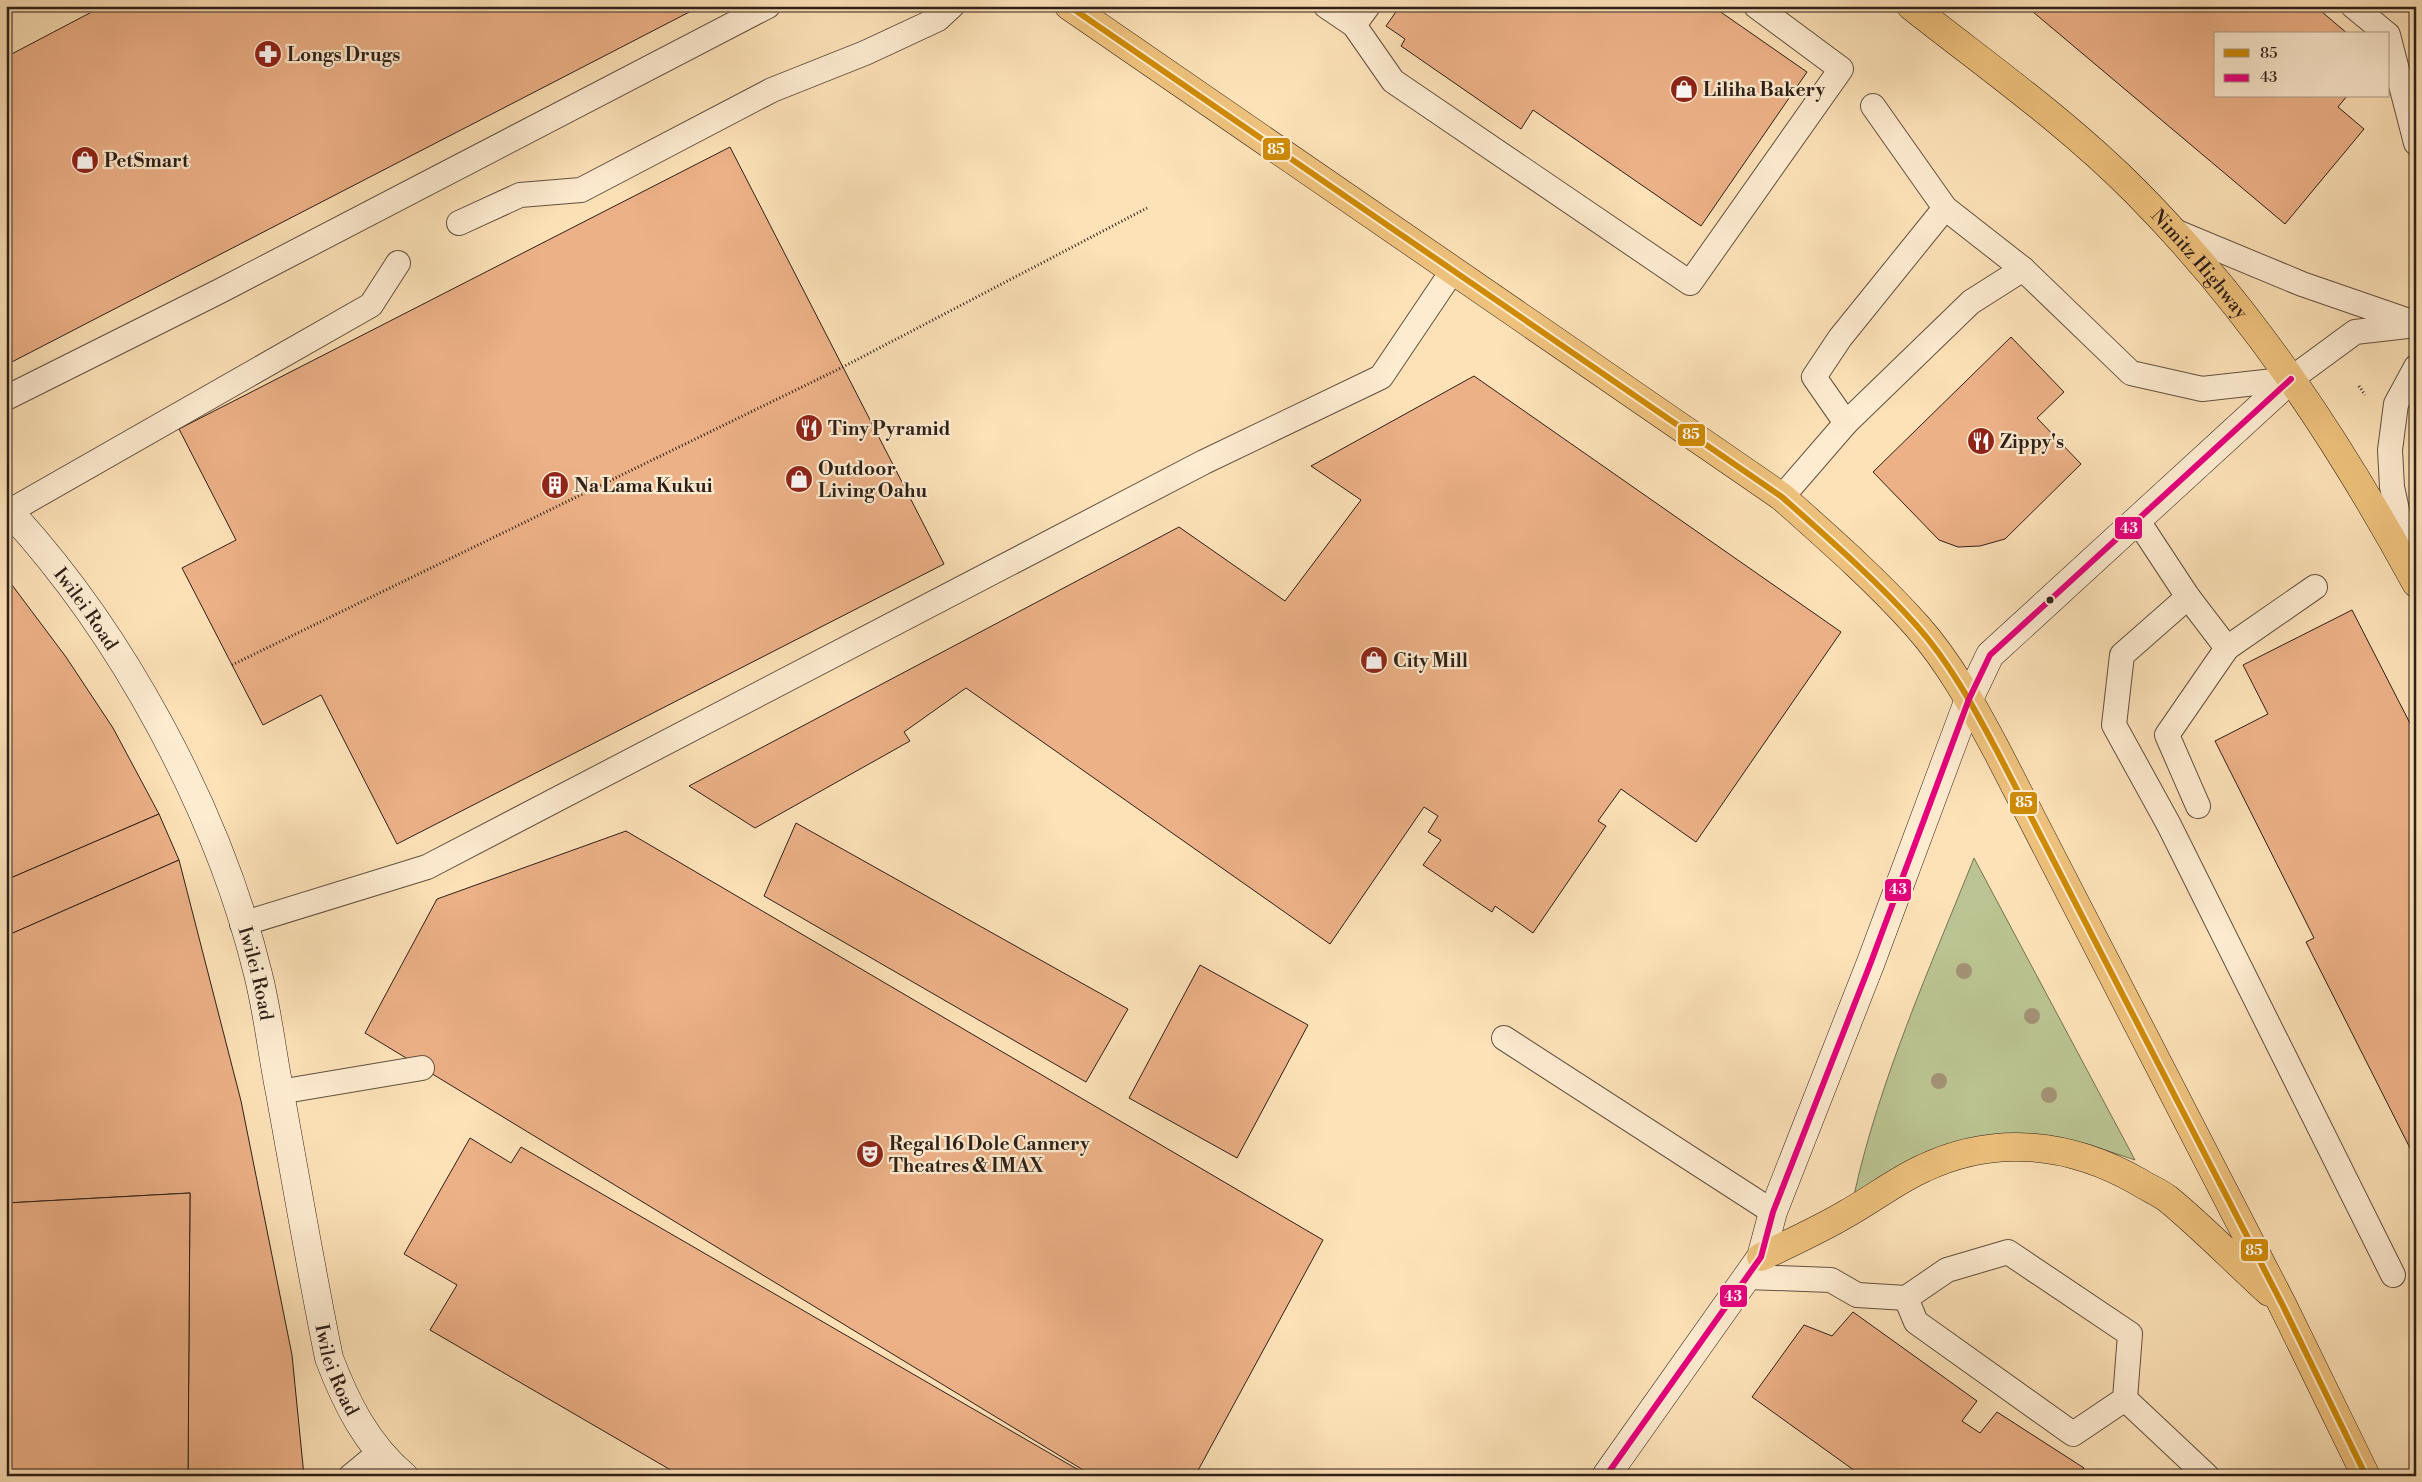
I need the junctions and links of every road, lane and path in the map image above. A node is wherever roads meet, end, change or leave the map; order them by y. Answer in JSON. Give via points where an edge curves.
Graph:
{"nodes":[{"id":1,"x":768,"y":6,"type":"edge"},
{"id":2,"x":952,"y":6,"type":"edge"},
{"id":3,"x":1069,"y":6,"type":"edge"},
{"id":4,"x":1326,"y":6,"type":"edge"},
{"id":5,"x":1368,"y":6,"type":"edge"},
{"id":6,"x":1756,"y":6,"type":"edge"},
{"id":7,"x":1911,"y":6,"type":"edge"},
{"id":8,"x":2353,"y":6,"type":"edge"},
{"id":9,"x":1354,"y":25,"type":"junction"},
{"id":10,"x":2384,"y":32,"type":"edge"},
{"id":11,"x":2390,"y":43,"type":"edge"},
{"id":12,"x":1873,"y":106,"type":"dead end"},
{"id":13,"x":2416,"y":143,"type":"edge"},
{"id":14,"x":1147,"y":208,"type":"dead end"},
{"id":15,"x":1945,"y":208,"type":"junction"},
{"id":16,"x":459,"y":223,"type":"dead end"},
{"id":17,"x":2170,"y":230,"type":"junction"},
{"id":18,"x":398,"y":263,"type":"dead end"},
{"id":19,"x":2023,"y":269,"type":"junction"},
{"id":20,"x":1453,"y":270,"type":"junction"},
{"id":21,"x":2416,"y":324,"type":"edge"},
{"id":22,"x":2416,"y":367,"type":"edge"},
{"id":23,"x":2291,"y":379,"type":"junction"},
{"id":24,"x":6,"y":398,"type":"edge"},
{"id":25,"x":1846,"y":423,"type":"junction"},
{"id":26,"x":1782,"y":497,"type":"junction"},
{"id":27,"x":8,"y":510,"type":"edge"},
{"id":28,"x":2138,"y":521,"type":"junction"},
{"id":29,"x":2413,"y":578,"type":"edge"},
{"id":30,"x":2315,"y":587,"type":"dead end"},
{"id":31,"x":2188,"y":597,"type":"junction"},
{"id":32,"x":2227,"y":648,"type":"junction"},
{"id":33,"x":232,"y":665,"type":"dead end"},
{"id":34,"x":1969,"y":699,"type":"junction"},
{"id":35,"x":2198,"y":806,"type":"dead end"},
{"id":36,"x":242,"y":924,"type":"junction"},
{"id":37,"x":1504,"y":1038,"type":"dead end"},
{"id":38,"x":422,"y":1068,"type":"dead end"},
{"id":39,"x":279,"y":1092,"type":"junction"},
{"id":40,"x":1773,"y":1212,"type":"junction"},
{"id":41,"x":1754,"y":1267,"type":"junction"},
{"id":42,"x":2393,"y":1275,"type":"dead end"},
{"id":43,"x":1906,"y":1298,"type":"junction"},
{"id":44,"x":2282,"y":1304,"type":"junction"},
{"id":45,"x":2125,"y":1399,"type":"junction"},
{"id":46,"x":380,"y":1452,"type":"junction"},
{"id":47,"x":351,"y":1476,"type":"edge"},
{"id":48,"x":404,"y":1476,"type":"edge"},
{"id":49,"x":1606,"y":1476,"type":"edge"},
{"id":50,"x":2207,"y":1476,"type":"edge"},
{"id":51,"x":2366,"y":1476,"type":"edge"}],
"edges":[{"from":1,"to":24,"type":"lane","via":[[229,287]]},
{"from":2,"to":16,"type":"lane","via":[[938,19],[865,53],[772,90],[581,190],[520,195]]},
{"from":3,"to":20,"type":"main road"},
{"from":4,"to":9,"type":"lane"},
{"from":5,"to":9,"type":"lane"},
{"from":6,"to":9,"type":"lane","via":[[1841,69],[1690,283],[1393,81]]},
{"from":7,"to":17,"type":"main road","name":"Nimitz Highway","via":[[2050,115],[2135,191]]},
{"from":8,"to":10,"type":"lane"},
{"from":11,"to":13,"type":"lane"},
{"from":12,"to":15,"type":"lane"},
{"from":14,"to":33,"type":"path","via":[[843,368]]},
{"from":15,"to":19,"type":"lane"},
{"from":15,"to":25,"type":"lane","via":[[1840,338],[1814,377]]},
{"from":17,"to":21,"type":"lane","via":[[2302,284]]},
{"from":17,"to":23,"type":"main road","name":"Nimitz Highway","via":[[2259,335]]},
{"from":18,"to":27,"type":"lane","via":[[371,305]]},
{"from":19,"to":23,"type":"lane","via":[[2131,373],[2202,389]]},
{"from":19,"to":25,"type":"lane","via":[[1971,302]]},
{"from":20,"to":26,"type":"main road"},
{"from":20,"to":36,"type":"lane","via":[[1381,377],[1204,462],[427,866]]},
{"from":21,"to":23,"type":"lane","via":[[2354,332]]},
{"from":22,"to":29,"type":"lane","via":[[2396,404],[2390,450],[2392,488]]},
{"from":23,"to":28,"type":"street"},
{"from":23,"to":29,"type":"main road","name":"Nimitz Highway","via":[[2347,462]]},
{"from":25,"to":26,"type":"lane"},
{"from":26,"to":34,"type":"main road","via":[[1918,627]]},
{"from":27,"to":36,"type":"street","name":"Iwilei Road","via":[[56,567],[142,695],[206,823]]},
{"from":28,"to":31,"type":"lane"},
{"from":28,"to":34,"type":"street","via":[[1990,655]]},
{"from":30,"to":32,"type":"lane"},
{"from":31,"to":32,"type":"lane"},
{"from":31,"to":42,"type":"lane","via":[[2122,655],[2114,725],[2168,825]]},
{"from":32,"to":35,"type":"lane","via":[[2166,735]]},
{"from":34,"to":40,"type":"street"},
{"from":34,"to":44,"type":"main road"},
{"from":36,"to":39,"type":"street","name":"Iwilei Road","via":[[258,974]]},
{"from":37,"to":40,"type":"lane"},
{"from":38,"to":39,"type":"lane"},
{"from":39,"to":46,"type":"street","name":"Iwilei Road","via":[[329,1358],[354,1416]]},
{"from":40,"to":41,"type":"street"},
{"from":41,"to":43,"type":"lane","via":[[1831,1280],[1857,1295]]},
{"from":41,"to":44,"type":"main road","via":[[1925,1167],[1978,1151],[2036,1147],[2094,1159],[2167,1198]]},
{"from":41,"to":49,"type":"street"},
{"from":43,"to":45,"type":"lane","via":[[1916,1322],[2073,1434]]},
{"from":43,"to":45,"type":"lane","via":[[1947,1270],[2008,1252],[2130,1334]]},
{"from":44,"to":51,"type":"main road"},
{"from":45,"to":50,"type":"lane"},
{"from":46,"to":47,"type":"lane"},
{"from":46,"to":48,"type":"street","name":"Iwilei Road"}]}
